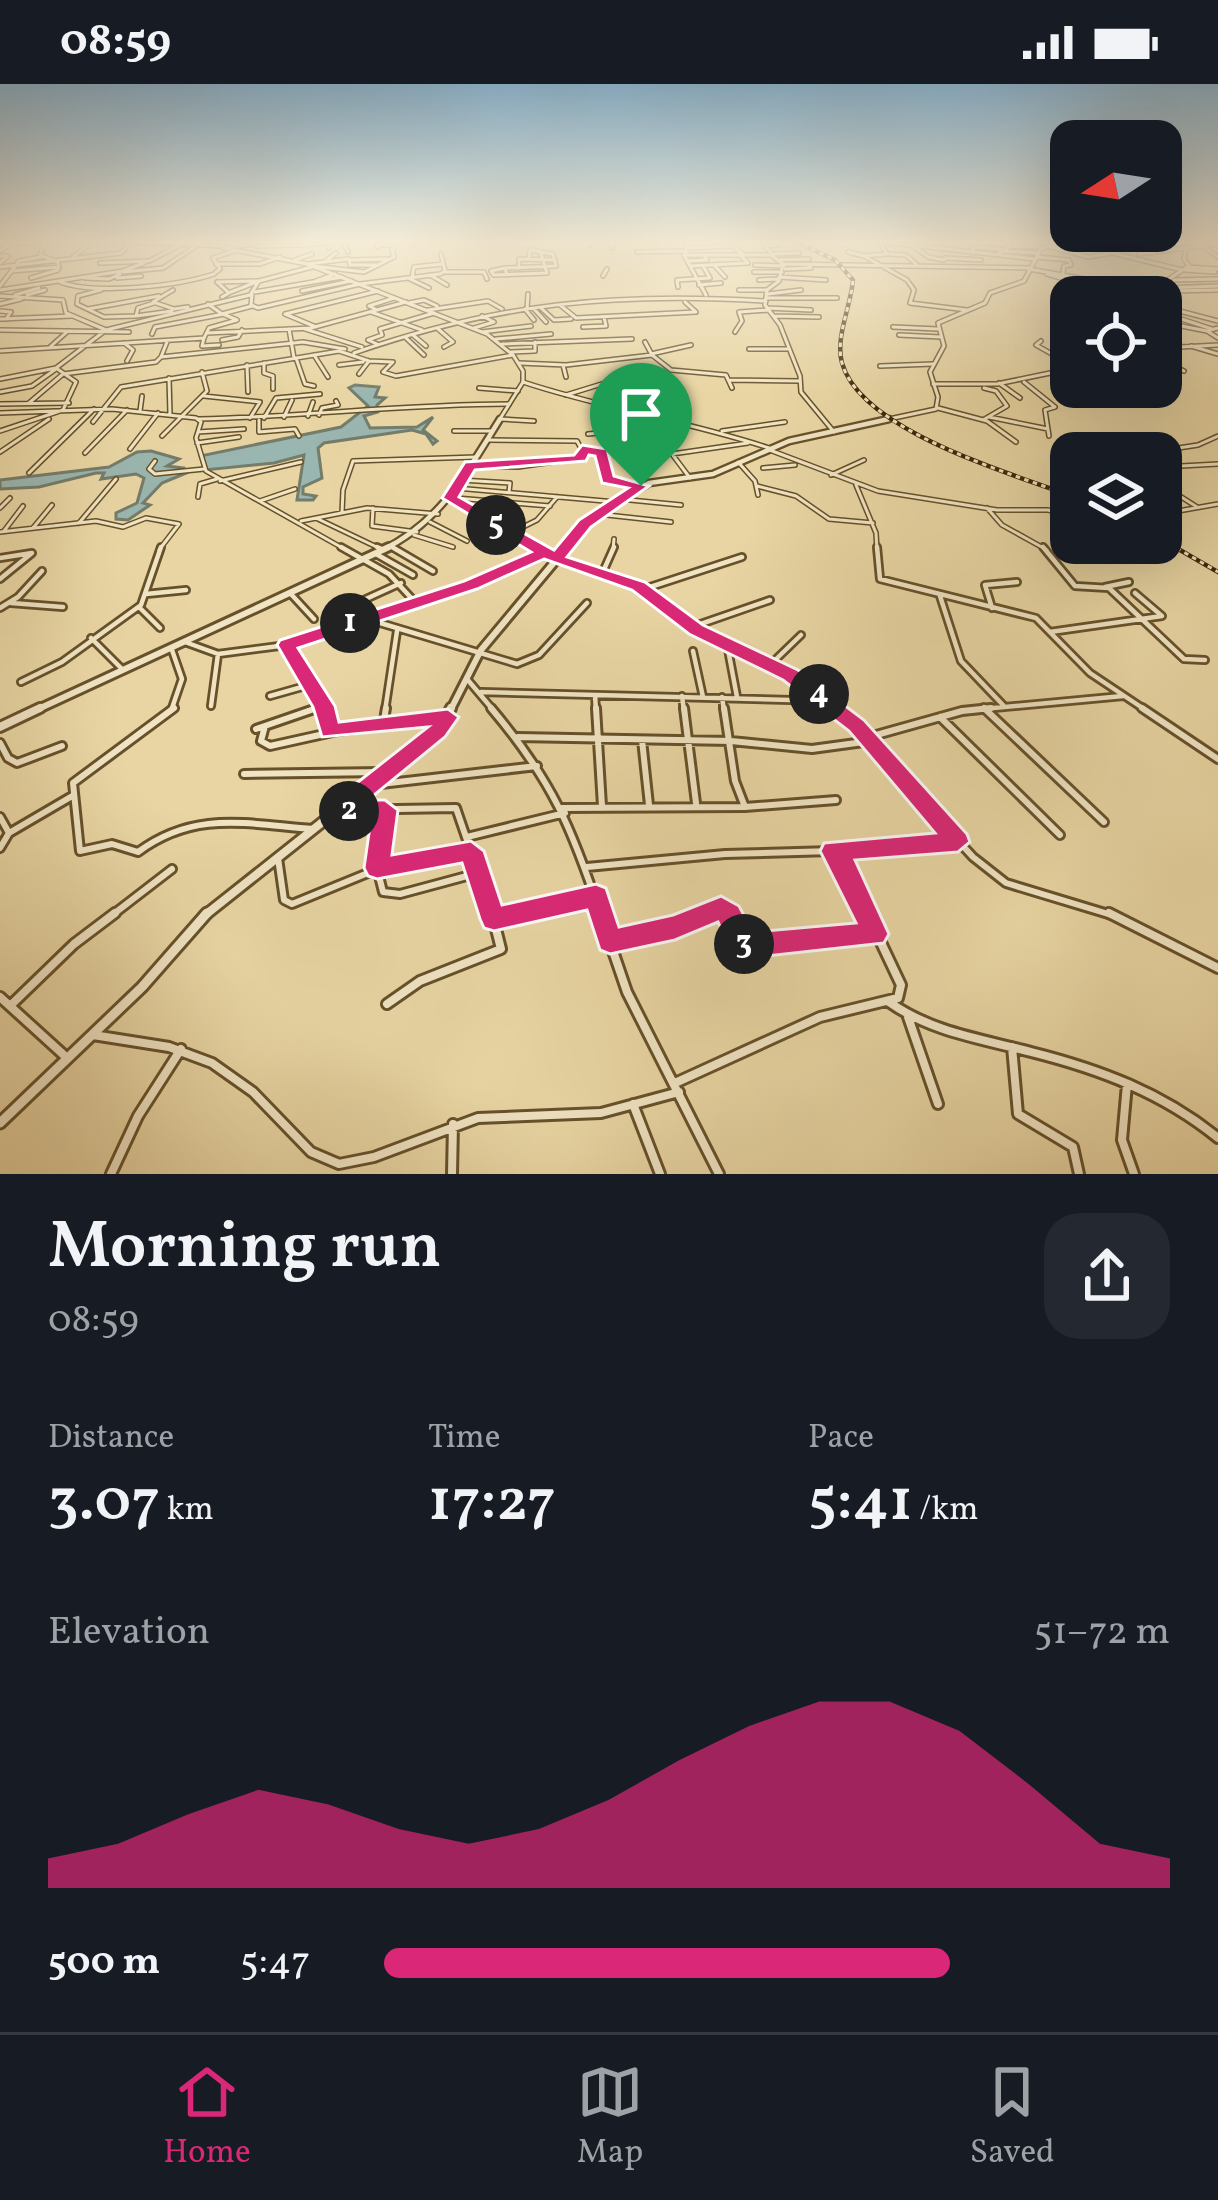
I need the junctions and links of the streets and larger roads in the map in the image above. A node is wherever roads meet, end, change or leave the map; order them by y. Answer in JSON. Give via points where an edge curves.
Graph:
{"nodes":[{"id":1,"x":6,"y":292,"type":"edge"},
{"id":2,"x":21,"y":292,"type":"edge"},
{"id":3,"x":39,"y":292,"type":"edge"},
{"id":4,"x":94,"y":292,"type":"edge"},
{"id":5,"x":167,"y":292,"type":"edge"},
{"id":6,"x":232,"y":292,"type":"edge"},
{"id":7,"x":261,"y":292,"type":"edge"},
{"id":8,"x":321,"y":292,"type":"edge"},
{"id":9,"x":375,"y":292,"type":"edge"},
{"id":10,"x":380,"y":292,"type":"edge"},
{"id":11,"x":704,"y":292,"type":"edge"},
{"id":12,"x":744,"y":292,"type":"edge"},
{"id":13,"x":772,"y":292,"type":"edge"},
{"id":14,"x":795,"y":292,"type":"edge"},
{"id":15,"x":913,"y":292,"type":"edge"},
{"id":16,"x":993,"y":292,"type":"edge"},
{"id":17,"x":229,"y":293,"type":"joint"},
{"id":18,"x":254,"y":293,"type":"junction"},
{"id":19,"x":528,"y":294,"type":"dead end"},
{"id":20,"x":576,"y":294,"type":"dead end"},
{"id":21,"x":162,"y":295,"type":"junction"},
{"id":22,"x":706,"y":295,"type":"junction"},
{"id":23,"x":10,"y":296,"type":"junction"},
{"id":24,"x":24,"y":297,"type":"junction"},
{"id":25,"x":395,"y":298,"type":"junction"},
{"id":26,"x":537,"y":298,"type":"dead end"},
{"id":27,"x":837,"y":298,"type":"dead end"},
{"id":28,"x":681,"y":300,"type":"junction"},
{"id":29,"x":768,"y":300,"type":"junction"},
{"id":30,"x":407,"y":302,"type":"junction"},
{"id":31,"x":154,"y":303,"type":"junction"},
{"id":32,"x":207,"y":303,"type":"junction"},
{"id":33,"x":581,"y":303,"type":"junction"},
{"id":34,"x":0,"y":304,"type":"edge"},
{"id":35,"x":560,"y":305,"type":"junction"},
{"id":36,"x":737,"y":305,"type":"dead end"},
{"id":37,"x":251,"y":306,"type":"junction"},
{"id":38,"x":537,"y":308,"type":"junction"},
{"id":39,"x":178,"y":309,"type":"junction"},
{"id":40,"x":526,"y":309,"type":"junction"},
{"id":41,"x":91,"y":310,"type":"junction"},
{"id":42,"x":377,"y":310,"type":"junction"},
{"id":43,"x":434,"y":310,"type":"junction"},
{"id":44,"x":503,"y":310,"type":"junction"},
{"id":45,"x":811,"y":310,"type":"dead end"},
{"id":46,"x":968,"y":310,"type":"junction"},
{"id":47,"x":0,"y":311,"type":"edge"},
{"id":48,"x":741,"y":311,"type":"junction"},
{"id":49,"x":1182,"y":311,"type":"edge"},
{"id":50,"x":370,"y":312,"type":"junction"},
{"id":51,"x":224,"y":314,"type":"junction"},
{"id":52,"x":72,"y":316,"type":"junction"},
{"id":53,"x":136,"y":316,"type":"junction"},
{"id":54,"x":482,"y":316,"type":"junction"},
{"id":55,"x":774,"y":316,"type":"junction"},
{"id":56,"x":604,"y":317,"type":"junction"},
{"id":57,"x":818,"y":317,"type":"dead end"},
{"id":58,"x":1203,"y":317,"type":"junction"},
{"id":59,"x":578,"y":318,"type":"junction"},
{"id":60,"x":2,"y":319,"type":"edge"},
{"id":61,"x":1182,"y":320,"type":"edge"},
{"id":62,"x":401,"y":321,"type":"junction"},
{"id":63,"x":1186,"y":321,"type":"junction"},
{"id":64,"x":1218,"y":321,"type":"edge"},
{"id":65,"x":457,"y":322,"type":"junction"},
{"id":66,"x":546,"y":322,"type":"dead end"},
{"id":67,"x":1182,"y":325,"type":"edge"},
{"id":68,"x":316,"y":327,"type":"junction"},
{"id":69,"x":893,"y":327,"type":"dead end"},
{"id":70,"x":289,"y":328,"type":"junction"},
{"id":71,"x":436,"y":328,"type":"junction"},
{"id":72,"x":473,"y":328,"type":"junction"},
{"id":73,"x":305,"y":329,"type":"junction"},
{"id":74,"x":1212,"y":329,"type":"edge"},
{"id":75,"x":0,"y":330,"type":"edge"},
{"id":76,"x":242,"y":330,"type":"junction"},
{"id":77,"x":68,"y":331,"type":"junction"},
{"id":78,"x":103,"y":331,"type":"junction"},
{"id":79,"x":129,"y":332,"type":"dead end"},
{"id":80,"x":425,"y":332,"type":"junction"},
{"id":81,"x":482,"y":332,"type":"junction"},
{"id":82,"x":735,"y":332,"type":"dead end"},
{"id":83,"x":939,"y":333,"type":"junction"},
{"id":84,"x":152,"y":334,"type":"dead end"},
{"id":85,"x":551,"y":334,"type":"dead end"},
{"id":86,"x":205,"y":335,"type":"junction"},
{"id":87,"x":412,"y":335,"type":"junction"},
{"id":88,"x":899,"y":335,"type":"dead end"},
{"id":89,"x":405,"y":337,"type":"junction"},
{"id":90,"x":1218,"y":338,"type":"edge"},
{"id":91,"x":632,"y":339,"type":"dead end"},
{"id":92,"x":168,"y":340,"type":"junction"},
{"id":93,"x":499,"y":341,"type":"junction"},
{"id":94,"x":1041,"y":341,"type":"dead end"},
{"id":95,"x":536,"y":342,"type":"junction"},
{"id":96,"x":645,"y":342,"type":"dead end"},
{"id":97,"x":124,"y":343,"type":"junction"},
{"id":98,"x":293,"y":343,"type":"junction"},
{"id":99,"x":1186,"y":344,"type":"junction"},
{"id":100,"x":85,"y":345,"type":"junction"},
{"id":101,"x":692,"y":345,"type":"dead end"},
{"id":102,"x":1182,"y":345,"type":"edge"},
{"id":103,"x":1218,"y":345,"type":"edge"},
{"id":104,"x":381,"y":346,"type":"junction"},
{"id":105,"x":426,"y":346,"type":"dead end"},
{"id":106,"x":50,"y":347,"type":"junction"},
{"id":107,"x":444,"y":347,"type":"dead end"},
{"id":108,"x":368,"y":348,"type":"junction"},
{"id":109,"x":749,"y":349,"type":"dead end"},
{"id":110,"x":787,"y":349,"type":"junction"},
{"id":111,"x":0,"y":351,"type":"edge"},
{"id":112,"x":352,"y":352,"type":"junction"},
{"id":113,"x":1050,"y":352,"type":"edge"},
{"id":114,"x":512,"y":354,"type":"junction"},
{"id":115,"x":652,"y":354,"type":"junction"},
{"id":116,"x":314,"y":355,"type":"junction"},
{"id":117,"x":424,"y":355,"type":"dead end"},
{"id":118,"x":161,"y":357,"type":"junction"},
{"id":119,"x":181,"y":357,"type":"junction"},
{"id":120,"x":295,"y":358,"type":"junction"},
{"id":121,"x":1217,"y":358,"type":"edge"},
{"id":122,"x":286,"y":359,"type":"junction"},
{"id":123,"x":127,"y":361,"type":"dead end"},
{"id":124,"x":368,"y":361,"type":"junction"},
{"id":125,"x":264,"y":363,"type":"junction"},
{"id":126,"x":519,"y":363,"type":"junction"},
{"id":127,"x":339,"y":364,"type":"dead end"},
{"id":128,"x":933,"y":364,"type":"junction"},
{"id":129,"x":137,"y":365,"type":"junction"},
{"id":130,"x":247,"y":365,"type":"junction"},
{"id":131,"x":563,"y":365,"type":"junction"},
{"id":132,"x":880,"y":366,"type":"dead end"},
{"id":133,"x":56,"y":368,"type":"junction"},
{"id":134,"x":288,"y":369,"type":"dead end"},
{"id":135,"x":202,"y":373,"type":"junction"},
{"id":136,"x":63,"y":374,"type":"junction"},
{"id":137,"x":192,"y":374,"type":"junction"},
{"id":138,"x":359,"y":374,"type":"dead end"},
{"id":139,"x":1050,"y":375,"type":"edge"},
{"id":140,"x":328,"y":377,"type":"dead end"},
{"id":141,"x":566,"y":377,"type":"dead end"},
{"id":142,"x":170,"y":378,"type":"junction"},
{"id":143,"x":0,"y":380,"type":"edge"},
{"id":144,"x":729,"y":380,"type":"junction"},
{"id":145,"x":151,"y":381,"type":"junction"},
{"id":146,"x":523,"y":382,"type":"junction"},
{"id":147,"x":1024,"y":382,"type":"junction"},
{"id":148,"x":135,"y":383,"type":"junction"},
{"id":149,"x":799,"y":383,"type":"junction"},
{"id":150,"x":999,"y":383,"type":"junction"},
{"id":151,"x":666,"y":384,"type":"dead end"},
{"id":152,"x":933,"y":384,"type":"junction"},
{"id":153,"x":314,"y":386,"type":"dead end"},
{"id":154,"x":479,"y":388,"type":"dead end"},
{"id":155,"x":732,"y":388,"type":"dead end"},
{"id":156,"x":982,"y":388,"type":"junction"},
{"id":157,"x":273,"y":389,"type":"dead end"},
{"id":158,"x":150,"y":391,"type":"dead end"},
{"id":159,"x":518,"y":391,"type":"junction"},
{"id":160,"x":0,"y":392,"type":"edge"},
{"id":161,"x":248,"y":392,"type":"dead end"},
{"id":162,"x":320,"y":394,"type":"dead end"},
{"id":163,"x":566,"y":395,"type":"junction"},
{"id":164,"x":650,"y":395,"type":"dead end"},
{"id":165,"x":142,"y":396,"type":"dead end"},
{"id":166,"x":203,"y":396,"type":"junction"},
{"id":167,"x":1020,"y":398,"type":"dead end"},
{"id":168,"x":292,"y":400,"type":"dead end"},
{"id":169,"x":336,"y":400,"type":"dead end"},
{"id":170,"x":29,"y":403,"type":"junction"},
{"id":171,"x":69,"y":403,"type":"junction"},
{"id":172,"x":313,"y":403,"type":"dead end"},
{"id":173,"x":0,"y":404,"type":"edge"},
{"id":174,"x":509,"y":404,"type":"junction"},
{"id":175,"x":938,"y":408,"type":"junction"},
{"id":176,"x":94,"y":409,"type":"junction"},
{"id":177,"x":105,"y":409,"type":"junction"},
{"id":178,"x":63,"y":410,"type":"junction"},
{"id":179,"x":127,"y":410,"type":"junction"},
{"id":180,"x":140,"y":411,"type":"junction"},
{"id":181,"x":623,"y":411,"type":"junction"},
{"id":182,"x":0,"y":413,"type":"edge"},
{"id":183,"x":158,"y":413,"type":"junction"},
{"id":184,"x":170,"y":414,"type":"junction"},
{"id":185,"x":640,"y":414,"type":"junction"},
{"id":186,"x":53,"y":415,"type":"junction"},
{"id":187,"x":319,"y":415,"type":"junction"},
{"id":188,"x":184,"y":416,"type":"junction"},
{"id":189,"x":308,"y":416,"type":"junction"},
{"id":190,"x":284,"y":417,"type":"junction"},
{"id":191,"x":252,"y":418,"type":"junction"},
{"id":192,"x":264,"y":418,"type":"junction"},
{"id":193,"x":986,"y":418,"type":"junction"},
{"id":194,"x":197,"y":419,"type":"junction"},
{"id":195,"x":500,"y":419,"type":"junction"},
{"id":196,"x":534,"y":421,"type":"dead end"},
{"id":197,"x":93,"y":422,"type":"dead end"},
{"id":198,"x":785,"y":422,"type":"dead end"},
{"id":199,"x":244,"y":428,"type":"dead end"},
{"id":200,"x":1048,"y":428,"type":"junction"},
{"id":201,"x":642,"y":429,"type":"junction"},
{"id":202,"x":0,"y":431,"type":"edge"},
{"id":203,"x":454,"y":431,"type":"dead end"},
{"id":204,"x":492,"y":431,"type":"junction"},
{"id":205,"x":722,"y":431,"type":"junction"},
{"id":206,"x":198,"y":432,"type":"junction"},
{"id":207,"x":835,"y":432,"type":"junction"},
{"id":208,"x":588,"y":434,"type":"dead end"},
{"id":209,"x":162,"y":436,"type":"dead end"},
{"id":210,"x":299,"y":436,"type":"dead end"},
{"id":211,"x":1049,"y":436,"type":"dead end"},
{"id":212,"x":1218,"y":436,"type":"edge"},
{"id":213,"x":239,"y":437,"type":"dead end"},
{"id":214,"x":487,"y":440,"type":"junction"},
{"id":215,"x":753,"y":442,"type":"junction"},
{"id":216,"x":1016,"y":442,"type":"dead end"},
{"id":217,"x":197,"y":443,"type":"junction"},
{"id":218,"x":625,"y":446,"type":"dead end"},
{"id":219,"x":1182,"y":447,"type":"edge"},
{"id":220,"x":768,"y":448,"type":"junction"},
{"id":221,"x":130,"y":449,"type":"dead end"},
{"id":222,"x":582,"y":450,"type":"junction"},
{"id":223,"x":0,"y":452,"type":"edge"},
{"id":224,"x":85,"y":453,"type":"dead end"},
{"id":225,"x":476,"y":457,"type":"junction"},
{"id":226,"x":864,"y":460,"type":"dead end"},
{"id":227,"x":154,"y":461,"type":"dead end"},
{"id":228,"x":738,"y":461,"type":"junction"},
{"id":229,"x":301,"y":462,"type":"dead end"},
{"id":230,"x":795,"y":463,"type":"junction"},
{"id":231,"x":1218,"y":464,"type":"edge"},
{"id":232,"x":470,"y":466,"type":"junction"},
{"id":233,"x":1182,"y":466,"type":"edge"},
{"id":234,"x":763,"y":468,"type":"dead end"},
{"id":235,"x":204,"y":469,"type":"junction"},
{"id":236,"x":29,"y":473,"type":"dead end"},
{"id":237,"x":802,"y":475,"type":"dead end"},
{"id":238,"x":831,"y":475,"type":"junction"},
{"id":239,"x":690,"y":478,"type":"junction"},
{"id":240,"x":116,"y":479,"type":"dead end"},
{"id":241,"x":219,"y":480,"type":"junction"},
{"id":242,"x":461,"y":480,"type":"junction"},
{"id":243,"x":856,"y":484,"type":"junction"},
{"id":244,"x":641,"y":486,"type":"junction"},
{"id":245,"x":757,"y":486,"type":"junction"},
{"id":246,"x":456,"y":488,"type":"junction"},
{"id":247,"x":295,"y":489,"type":"dead end"},
{"id":248,"x":509,"y":492,"type":"junction"},
{"id":249,"x":758,"y":495,"type":"dead end"},
{"id":250,"x":198,"y":496,"type":"dead end"},
{"id":251,"x":558,"y":496,"type":"junction"},
{"id":252,"x":1182,"y":497,"type":"edge"},
{"id":253,"x":10,"y":498,"type":"dead end"},
{"id":254,"x":450,"y":498,"type":"junction"},
{"id":255,"x":260,"y":501,"type":"junction"},
{"id":256,"x":618,"y":501,"type":"junction"},
{"id":257,"x":1218,"y":504,"type":"edge"},
{"id":258,"x":52,"y":505,"type":"dead end"},
{"id":259,"x":681,"y":505,"type":"dead end"},
{"id":260,"x":23,"y":506,"type":"dead end"},
{"id":261,"x":550,"y":506,"type":"junction"},
{"id":262,"x":1197,"y":507,"type":"junction"},
{"id":263,"x":0,"y":508,"type":"edge"},
{"id":264,"x":374,"y":508,"type":"junction"},
{"id":265,"x":987,"y":508,"type":"junction"},
{"id":266,"x":1182,"y":510,"type":"edge"},
{"id":267,"x":1050,"y":511,"type":"edge"},
{"id":268,"x":342,"y":513,"type":"junction"},
{"id":269,"x":438,"y":514,"type":"junction"},
{"id":270,"x":598,"y":514,"type":"junction"},
{"id":271,"x":318,"y":519,"type":"junction"},
{"id":272,"x":297,"y":522,"type":"junction"},
{"id":273,"x":430,"y":522,"type":"junction"},
{"id":274,"x":670,"y":522,"type":"dead end"},
{"id":275,"x":79,"y":523,"type":"junction"},
{"id":276,"x":873,"y":523,"type":"junction"},
{"id":277,"x":999,"y":524,"type":"junction"},
{"id":278,"x":34,"y":528,"type":"junction"},
{"id":279,"x":2,"y":531,"type":"edge"},
{"id":280,"x":1005,"y":531,"type":"dead end"},
{"id":281,"x":511,"y":533,"type":"junction"},
{"id":282,"x":416,"y":534,"type":"junction"},
{"id":283,"x":614,"y":539,"type":"dead end"},
{"id":284,"x":467,"y":541,"type":"dead end"},
{"id":285,"x":454,"y":547,"type":"dead end"},
{"id":286,"x":387,"y":548,"type":"junction"},
{"id":287,"x":544,"y":553,"type":"junction"},
{"id":288,"x":376,"y":554,"type":"junction"},
{"id":289,"x":742,"y":557,"type":"dead end"},
{"id":290,"x":0,"y":558,"type":"edge"},
{"id":291,"x":556,"y":559,"type":"junction"},
{"id":292,"x":362,"y":560,"type":"junction"},
{"id":293,"x":433,"y":571,"type":"dead end"},
{"id":294,"x":42,"y":572,"type":"dead end"},
{"id":295,"x":602,"y":574,"type":"junction"},
{"id":296,"x":413,"y":575,"type":"dead end"},
{"id":297,"x":0,"y":579,"type":"edge"},
{"id":298,"x":1017,"y":582,"type":"dead end"},
{"id":299,"x":1129,"y":582,"type":"dead end"},
{"id":300,"x":401,"y":583,"type":"junction"},
{"id":301,"x":1105,"y":587,"type":"junction"},
{"id":302,"x":186,"y":590,"type":"dead end"},
{"id":303,"x":644,"y":590,"type":"junction"},
{"id":304,"x":290,"y":593,"type":"junction"},
{"id":305,"x":1135,"y":593,"type":"dead end"},
{"id":306,"x":146,"y":594,"type":"junction"},
{"id":307,"x":940,"y":596,"type":"junction"},
{"id":308,"x":770,"y":599,"type":"dead end"},
{"id":309,"x":415,"y":602,"type":"junction"},
{"id":310,"x":11,"y":603,"type":"junction"},
{"id":311,"x":357,"y":603,"type":"dead end"},
{"id":312,"x":587,"y":603,"type":"dead end"},
{"id":313,"x":63,"y":607,"type":"dead end"},
{"id":314,"x":139,"y":607,"type":"junction"},
{"id":315,"x":0,"y":608,"type":"edge"},
{"id":316,"x":992,"y":608,"type":"junction"},
{"id":317,"x":365,"y":618,"type":"junction"},
{"id":318,"x":314,"y":619,"type":"dead end"},
{"id":319,"x":1144,"y":622,"type":"junction"},
{"id":320,"x":692,"y":627,"type":"junction"},
{"id":321,"x":160,"y":628,"type":"dead end"},
{"id":322,"x":397,"y":629,"type":"junction"},
{"id":323,"x":1050,"y":632,"type":"junction"},
{"id":324,"x":801,"y":635,"type":"dead end"},
{"id":325,"x":91,"y":638,"type":"junction"},
{"id":326,"x":185,"y":642,"type":"junction"},
{"id":327,"x":726,"y":643,"type":"junction"},
{"id":328,"x":287,"y":645,"type":"junction"},
{"id":329,"x":171,"y":649,"type":"junction"},
{"id":330,"x":693,"y":651,"type":"dead end"},
{"id":331,"x":218,"y":654,"type":"junction"},
{"id":332,"x":478,"y":655,"type":"junction"},
{"id":333,"x":1205,"y":660,"type":"dead end"},
{"id":334,"x":772,"y":664,"type":"junction"},
{"id":335,"x":123,"y":670,"type":"junction"},
{"id":336,"x":467,"y":679,"type":"junction"},
{"id":337,"x":21,"y":682,"type":"dead end"},
{"id":338,"x":309,"y":685,"type":"junction"},
{"id":339,"x":479,"y":692,"type":"junction"},
{"id":340,"x":595,"y":695,"type":"junction"},
{"id":341,"x":270,"y":696,"type":"dead end"},
{"id":342,"x":682,"y":696,"type":"junction"},
{"id":343,"x":1123,"y":696,"type":"junction"},
{"id":344,"x":703,"y":697,"type":"junction"},
{"id":345,"x":722,"y":697,"type":"junction"},
{"id":346,"x":737,"y":697,"type":"junction"},
{"id":347,"x":829,"y":701,"type":"junction"},
{"id":348,"x":1004,"y":705,"type":"junction"},
{"id":349,"x":211,"y":706,"type":"dead end"},
{"id":350,"x":324,"y":706,"type":"junction"},
{"id":351,"x":984,"y":708,"type":"junction"},
{"id":352,"x":448,"y":717,"type":"junction"},
{"id":353,"x":940,"y":717,"type":"junction"},
{"id":354,"x":383,"y":726,"type":"junction"},
{"id":355,"x":0,"y":727,"type":"edge"},
{"id":356,"x":333,"y":732,"type":"junction"},
{"id":357,"x":516,"y":737,"type":"junction"},
{"id":358,"x":869,"y":739,"type":"junction"},
{"id":359,"x":598,"y":740,"type":"junction"},
{"id":360,"x":642,"y":740,"type":"junction"},
{"id":361,"x":686,"y":740,"type":"junction"},
{"id":362,"x":731,"y":741,"type":"junction"},
{"id":363,"x":0,"y":743,"type":"edge"},
{"id":364,"x":62,"y":746,"type":"dead end"},
{"id":365,"x":1215,"y":754,"type":"edge"},
{"id":366,"x":537,"y":766,"type":"junction"},
{"id":367,"x":388,"y":772,"type":"junction"},
{"id":368,"x":244,"y":773,"type":"dead end"},
{"id":369,"x":372,"y":785,"type":"junction"},
{"id":370,"x":74,"y":795,"type":"junction"},
{"id":371,"x":836,"y":800,"type":"dead end"},
{"id":372,"x":649,"y":805,"type":"junction"},
{"id":373,"x":602,"y":806,"type":"junction"},
{"id":374,"x":696,"y":806,"type":"junction"},
{"id":375,"x":745,"y":806,"type":"junction"},
{"id":376,"x":339,"y":810,"type":"junction"},
{"id":377,"x":385,"y":810,"type":"junction"},
{"id":378,"x":564,"y":810,"type":"junction"},
{"id":379,"x":0,"y":817,"type":"edge"},
{"id":380,"x":1104,"y":822,"type":"dead end"},
{"id":381,"x":313,"y":830,"type":"junction"},
{"id":382,"x":9,"y":833,"type":"junction"},
{"id":383,"x":1060,"y":835,"type":"dead end"},
{"id":384,"x":467,"y":837,"type":"junction"},
{"id":385,"x":958,"y":842,"type":"junction"},
{"id":386,"x":0,"y":848,"type":"edge"},
{"id":387,"x":471,"y":851,"type":"junction"},
{"id":388,"x":833,"y":851,"type":"junction"},
{"id":389,"x":278,"y":856,"type":"junction"},
{"id":390,"x":587,"y":867,"type":"junction"},
{"id":391,"x":377,"y":868,"type":"junction"},
{"id":392,"x":172,"y":869,"type":"dead end"},
{"id":393,"x":478,"y":873,"type":"junction"},
{"id":394,"x":596,"y":896,"type":"junction"},
{"id":395,"x":494,"y":919,"type":"junction"},
{"id":396,"x":874,"y":934,"type":"junction"},
{"id":397,"x":610,"y":941,"type":"junction"},
{"id":398,"x":1218,"y":968,"type":"edge"},
{"id":399,"x":0,"y":997,"type":"edge"},
{"id":400,"x":887,"y":1000,"type":"junction"},
{"id":401,"x":12,"y":1004,"type":"junction"},
{"id":402,"x":387,"y":1004,"type":"dead end"},
{"id":403,"x":908,"y":1018,"type":"junction"},
{"id":404,"x":90,"y":1035,"type":"junction"},
{"id":405,"x":1012,"y":1047,"type":"junction"},
{"id":406,"x":181,"y":1049,"type":"junction"},
{"id":407,"x":66,"y":1057,"type":"junction"},
{"id":408,"x":1127,"y":1084,"type":"junction"},
{"id":409,"x":677,"y":1088,"type":"junction"},
{"id":410,"x":938,"y":1103,"type":"dead end"},
{"id":411,"x":633,"y":1104,"type":"junction"},
{"id":412,"x":0,"y":1123,"type":"edge"},
{"id":413,"x":453,"y":1124,"type":"junction"},
{"id":414,"x":1218,"y":1138,"type":"edge"},
{"id":415,"x":111,"y":1174,"type":"edge"},
{"id":416,"x":452,"y":1174,"type":"edge"},
{"id":417,"x":660,"y":1174,"type":"edge"},
{"id":418,"x":719,"y":1174,"type":"edge"},
{"id":419,"x":1079,"y":1174,"type":"edge"},
{"id":420,"x":1134,"y":1174,"type":"edge"}],
"edges":[{"from":1,"to":23,"type":"street"},
{"from":2,"to":23,"type":"street"},
{"from":3,"to":24,"type":"street"},
{"from":4,"to":41,"type":"street","via":[[78,296],[77,304]]},
{"from":5,"to":21,"type":"street"},
{"from":6,"to":17,"type":"street"},
{"from":7,"to":18,"type":"street"},
{"from":8,"to":37,"type":"street"},
{"from":9,"to":68,"type":"street","via":[[285,315]]},
{"from":10,"to":25,"type":"street"},
{"from":11,"to":22,"type":"street"},
{"from":12,"to":29,"type":"street"},
{"from":13,"to":29,"type":"street"},
{"from":14,"to":29,"type":"street"},
{"from":15,"to":46,"type":"street","via":[[910,304]]},
{"from":16,"to":46,"type":"street"},
{"from":17,"to":39,"type":"street"},
{"from":18,"to":32,"type":"street"},
{"from":18,"to":37,"type":"street"},
{"from":19,"to":40,"type":"street"},
{"from":20,"to":33,"type":"street"},
{"from":21,"to":31,"type":"street"},
{"from":21,"to":41,"type":"street"},
{"from":22,"to":28,"type":"street"},
{"from":22,"to":29,"type":"street"},
{"from":23,"to":24,"type":"street"},
{"from":24,"to":34,"type":"street"},
{"from":24,"to":52,"type":"street","via":[[64,300]]},
{"from":25,"to":30,"type":"street"},
{"from":25,"to":42,"type":"street","via":[[369,306]]},
{"from":26,"to":38,"type":"street"},
{"from":27,"to":29,"type":"street"},
{"from":28,"to":33,"type":"street"},
{"from":28,"to":56,"type":"street","via":[[696,312]]},
{"from":29,"to":45,"type":"street"},
{"from":29,"to":48,"type":"street"},
{"from":29,"to":55,"type":"street"},
{"from":30,"to":42,"type":"street"},
{"from":30,"to":43,"type":"street"},
{"from":30,"to":43,"type":"street","via":[[424,300]]},
{"from":31,"to":39,"type":"street"},
{"from":31,"to":41,"type":"street"},
{"from":31,"to":53,"type":"street"},
{"from":32,"to":51,"type":"street"},
{"from":32,"to":78,"type":"street"},
{"from":33,"to":35,"type":"street"},
{"from":35,"to":38,"type":"street"},
{"from":35,"to":59,"type":"street"},
{"from":36,"to":48,"type":"street"},
{"from":37,"to":51,"type":"street"},
{"from":38,"to":40,"type":"street"},
{"from":38,"to":59,"type":"street","via":[[554,320]]},
{"from":38,"to":66,"type":"street"},
{"from":39,"to":53,"type":"street"},
{"from":40,"to":44,"type":"street"},
{"from":40,"to":81,"type":"street","via":[[532,323]]},
{"from":41,"to":53,"type":"street"},
{"from":42,"to":50,"type":"street"},
{"from":43,"to":44,"type":"street","via":[[488,301]]},
{"from":43,"to":62,"type":"street"},
{"from":43,"to":65,"type":"street"},
{"from":44,"to":54,"type":"street"},
{"from":46,"to":83,"type":"street","via":[[940,322]]},
{"from":47,"to":60,"type":"street","via":[[11,312]]},
{"from":48,"to":82,"type":"street"},
{"from":49,"to":58,"type":"street"},
{"from":50,"to":62,"type":"street"},
{"from":50,"to":68,"type":"street"},
{"from":51,"to":84,"type":"street","via":[[154,327]]},
{"from":51,"to":86,"type":"street","via":[[237,320]]},
{"from":52,"to":60,"type":"street"},
{"from":52,"to":78,"type":"street"},
{"from":54,"to":65,"type":"street"},
{"from":54,"to":72,"type":"street","via":[[494,322]]},
{"from":55,"to":57,"type":"street"},
{"from":55,"to":110,"type":"street"},
{"from":56,"to":59,"type":"street"},
{"from":56,"to":59,"type":"street","via":[[606,326],[585,330]]},
{"from":58,"to":63,"type":"street"},
{"from":58,"to":64,"type":"street"},
{"from":61,"to":63,"type":"street"},
{"from":62,"to":80,"type":"street"},
{"from":62,"to":104,"type":"street","via":[[368,340]]},
{"from":63,"to":74,"type":"street"},
{"from":65,"to":71,"type":"street"},
{"from":65,"to":72,"type":"street"},
{"from":67,"to":74,"type":"street"},
{"from":68,"to":73,"type":"street"},
{"from":69,"to":83,"type":"street"},
{"from":70,"to":73,"type":"street"},
{"from":70,"to":76,"type":"street"},
{"from":70,"to":98,"type":"street"},
{"from":71,"to":80,"type":"street"},
{"from":71,"to":107,"type":"street","via":[[453,342]]},
{"from":72,"to":81,"type":"street"},
{"from":73,"to":108,"type":"street"},
{"from":74,"to":90,"type":"street"},
{"from":75,"to":77,"type":"street"},
{"from":76,"to":86,"type":"street"},
{"from":76,"to":86,"type":"street","via":[[202,346]]},
{"from":77,"to":78,"type":"street"},
{"from":77,"to":106,"type":"street"},
{"from":78,"to":79,"type":"street"},
{"from":78,"to":100,"type":"street"},
{"from":80,"to":87,"type":"street"},
{"from":81,"to":93,"type":"street"},
{"from":83,"to":88,"type":"street"},
{"from":83,"to":128,"type":"street","via":[[943,347]]},
{"from":85,"to":93,"type":"street"},
{"from":86,"to":92,"type":"street"},
{"from":87,"to":89,"type":"street"},
{"from":87,"to":105,"type":"street"},
{"from":89,"to":104,"type":"street"},
{"from":89,"to":117,"type":"street"},
{"from":91,"to":95,"type":"street"},
{"from":92,"to":97,"type":"street"},
{"from":92,"to":118,"type":"street"},
{"from":93,"to":95,"type":"street"},
{"from":93,"to":114,"type":"street"},
{"from":94,"to":113,"type":"street"},
{"from":95,"to":114,"type":"street","via":[[536,351]]},
{"from":96,"to":115,"type":"street"},
{"from":97,"to":100,"type":"street"},
{"from":97,"to":123,"type":"street","via":[[133,350]]},
{"from":98,"to":112,"type":"street"},
{"from":98,"to":119,"type":"street"},
{"from":98,"to":120,"type":"street"},
{"from":99,"to":102,"type":"street"},
{"from":99,"to":103,"type":"street"},
{"from":99,"to":121,"type":"street"},
{"from":100,"to":106,"type":"street"},
{"from":100,"to":133,"type":"street"},
{"from":101,"to":115,"type":"street"},
{"from":104,"to":108,"type":"street"},
{"from":106,"to":111,"type":"street"},
{"from":108,"to":112,"type":"street"},
{"from":109,"to":110,"type":"street"},
{"from":110,"to":149,"type":"street"},
{"from":112,"to":116,"type":"street"},
{"from":112,"to":124,"type":"street"},
{"from":114,"to":124,"type":"street","via":[[396,376],[383,372],[393,362]]},
{"from":114,"to":126,"type":"street"},
{"from":115,"to":131,"type":"street"},
{"from":115,"to":144,"type":"street","via":[[671,370]]},
{"from":116,"to":120,"type":"street"},
{"from":116,"to":140,"type":"street"},
{"from":118,"to":119,"type":"street"},
{"from":118,"to":129,"type":"street"},
{"from":119,"to":137,"type":"street"},
{"from":120,"to":122,"type":"street"},
{"from":120,"to":153,"type":"street","via":[[304,384]]},
{"from":122,"to":125,"type":"street"},
{"from":122,"to":134,"type":"street"},
{"from":124,"to":127,"type":"street"},
{"from":124,"to":138,"type":"street"},
{"from":125,"to":130,"type":"street"},
{"from":125,"to":157,"type":"street"},
{"from":126,"to":131,"type":"street"},
{"from":126,"to":146,"type":"street"},
{"from":128,"to":132,"type":"street"},
{"from":128,"to":152,"type":"street"},
{"from":129,"to":136,"type":"street"},
{"from":129,"to":148,"type":"street"},
{"from":130,"to":135,"type":"street"},
{"from":130,"to":161,"type":"street"},
{"from":131,"to":141,"type":"street"},
{"from":133,"to":136,"type":"street"},
{"from":133,"to":143,"type":"street"},
{"from":133,"to":160,"type":"street","via":[[32,386]]},
{"from":135,"to":137,"type":"street"},
{"from":135,"to":166,"type":"street"},
{"from":136,"to":170,"type":"street"},
{"from":136,"to":171,"type":"street","via":[[76,382]]},
{"from":137,"to":142,"type":"street"},
{"from":139,"to":147,"type":"street"},
{"from":142,"to":145,"type":"street"},
{"from":142,"to":184,"type":"street"},
{"from":144,"to":149,"type":"street"},
{"from":144,"to":155,"type":"street"},
{"from":145,"to":148,"type":"street"},
{"from":145,"to":158,"type":"street"},
{"from":146,"to":159,"type":"street"},
{"from":146,"to":163,"type":"street"},
{"from":147,"to":150,"type":"street"},
{"from":147,"to":200,"type":"street","via":[[1055,407],[1045,410]]},
{"from":148,"to":177,"type":"street","via":[[119,388]]},
{"from":149,"to":207,"type":"street"},
{"from":150,"to":156,"type":"street"},
{"from":150,"to":167,"type":"street"},
{"from":151,"to":163,"type":"street","via":[[605,383]]},
{"from":152,"to":156,"type":"street"},
{"from":152,"to":175,"type":"street"},
{"from":154,"to":159,"type":"street"},
{"from":156,"to":193,"type":"street","via":[[1007,405]]},
{"from":159,"to":174,"type":"street"},
{"from":162,"to":192,"type":"street","via":[[276,398]]},
{"from":163,"to":181,"type":"street"},
{"from":164,"to":181,"type":"street","via":[[622,397]]},
{"from":165,"to":180,"type":"street"},
{"from":166,"to":188,"type":"street"},
{"from":166,"to":191,"type":"street","via":[[260,402]]},
{"from":168,"to":190,"type":"street"},
{"from":169,"to":187,"type":"street"},
{"from":170,"to":171,"type":"street"},
{"from":170,"to":173,"type":"street"},
{"from":171,"to":178,"type":"street"},
{"from":172,"to":189,"type":"street"},
{"from":174,"to":187,"type":"street","via":[[400,404]]},
{"from":174,"to":195,"type":"street"},
{"from":175,"to":193,"type":"street"},
{"from":175,"to":207,"type":"street"},
{"from":176,"to":177,"type":"street"},
{"from":176,"to":178,"type":"street"},
{"from":176,"to":236,"type":"street"},
{"from":177,"to":179,"type":"street"},
{"from":177,"to":197,"type":"street"},
{"from":178,"to":182,"type":"street"},
{"from":178,"to":186,"type":"street"},
{"from":179,"to":180,"type":"street"},
{"from":179,"to":224,"type":"street"},
{"from":180,"to":183,"type":"street"},
{"from":181,"to":185,"type":"street"},
{"from":183,"to":184,"type":"street"},
{"from":183,"to":221,"type":"street"},
{"from":184,"to":188,"type":"street"},
{"from":185,"to":201,"type":"street"},
{"from":185,"to":205,"type":"street"},
{"from":186,"to":202,"type":"street"},
{"from":186,"to":223,"type":"street"},
{"from":187,"to":189,"type":"street"},
{"from":188,"to":194,"type":"street"},
{"from":188,"to":209,"type":"street"},
{"from":189,"to":190,"type":"street"},
{"from":190,"to":192,"type":"street"},
{"from":191,"to":192,"type":"street"},
{"from":191,"to":194,"type":"street"},
{"from":191,"to":210,"type":"street","via":[[261,422],[259,432],[296,429]]},
{"from":193,"to":200,"type":"street"},
{"from":193,"to":216,"type":"street"},
{"from":194,"to":206,"type":"street"},
{"from":195,"to":196,"type":"street"},
{"from":195,"to":204,"type":"street"},
{"from":198,"to":205,"type":"street"},
{"from":199,"to":206,"type":"street"},
{"from":200,"to":211,"type":"street"},
{"from":201,"to":208,"type":"street"},
{"from":201,"to":218,"type":"street","via":[[646,444]]},
{"from":203,"to":204,"type":"street"},
{"from":204,"to":214,"type":"street"},
{"from":205,"to":215,"type":"street"},
{"from":206,"to":217,"type":"street"},
{"from":207,"to":220,"type":"street"},
{"from":212,"to":219,"type":"street"},
{"from":213,"to":217,"type":"street"},
{"from":214,"to":222,"type":"street","via":[[576,440]]},
{"from":214,"to":225,"type":"street"},
{"from":215,"to":220,"type":"street"},
{"from":215,"to":239,"type":"street","via":[[672,454]]},
{"from":217,"to":235,"type":"street"},
{"from":220,"to":228,"type":"street"},
{"from":220,"to":230,"type":"street"},
{"from":222,"to":232,"type":"street","via":[[581,458],[552,463]]},
{"from":222,"to":244,"type":"street","via":[[602,452],[607,479]]},
{"from":225,"to":232,"type":"street"},
{"from":225,"to":268,"type":"street","via":[[353,461]]},
{"from":226,"to":238,"type":"street"},
{"from":227,"to":235,"type":"street","via":[[155,474]]},
{"from":228,"to":239,"type":"street"},
{"from":228,"to":245,"type":"street"},
{"from":229,"to":241,"type":"street"},
{"from":230,"to":234,"type":"street"},
{"from":230,"to":237,"type":"street"},
{"from":230,"to":238,"type":"street"},
{"from":231,"to":233,"type":"street"},
{"from":232,"to":242,"type":"street"},
{"from":235,"to":241,"type":"street"},
{"from":238,"to":243,"type":"street"},
{"from":239,"to":244,"type":"street"},
{"from":240,"to":275,"type":"street"},
{"from":241,"to":250,"type":"street","via":[[200,484]]},
{"from":241,"to":255,"type":"street"},
{"from":242,"to":246,"type":"street"},
{"from":242,"to":248,"type":"street","via":[[510,483]]},
{"from":243,"to":265,"type":"street"},
{"from":243,"to":276,"type":"street"},
{"from":244,"to":256,"type":"street"},
{"from":245,"to":249,"type":"street"},
{"from":245,"to":276,"type":"street","via":[[814,503],[829,519]]},
{"from":246,"to":248,"type":"street"},
{"from":246,"to":254,"type":"street"},
{"from":247,"to":255,"type":"street"},
{"from":248,"to":251,"type":"street"},
{"from":251,"to":256,"type":"street"},
{"from":251,"to":261,"type":"street"},
{"from":252,"to":262,"type":"street"},
{"from":253,"to":263,"type":"street"},
{"from":254,"to":261,"type":"street"},
{"from":254,"to":269,"type":"street"},
{"from":254,"to":281,"type":"street"},
{"from":255,"to":272,"type":"street"},
{"from":256,"to":259,"type":"street"},
{"from":256,"to":270,"type":"street"},
{"from":257,"to":262,"type":"street"},
{"from":258,"to":278,"type":"street"},
{"from":260,"to":279,"type":"street"},
{"from":261,"to":281,"type":"street"},
{"from":262,"to":266,"type":"street"},
{"from":264,"to":268,"type":"street"},
{"from":264,"to":269,"type":"street"},
{"from":264,"to":282,"type":"street","via":[[372,526]]},
{"from":265,"to":267,"type":"street"},
{"from":265,"to":277,"type":"street"},
{"from":268,"to":271,"type":"street"},
{"from":269,"to":273,"type":"street"},
{"from":270,"to":274,"type":"street"},
{"from":270,"to":291,"type":"street"},
{"from":271,"to":272,"type":"street"},
{"from":271,"to":286,"type":"street"},
{"from":272,"to":292,"type":"street"},
{"from":273,"to":282,"type":"street"},
{"from":273,"to":284,"type":"street"},
{"from":275,"to":278,"type":"street"},
{"from":275,"to":306,"type":"street","via":[[179,524],[158,551]]},
{"from":276,"to":307,"type":"street","via":[[880,579]]},
{"from":277,"to":280,"type":"street"},
{"from":277,"to":301,"type":"street","via":[[1053,555],[1078,588]]},
{"from":278,"to":279,"type":"street"},
{"from":281,"to":287,"type":"street"},
{"from":282,"to":285,"type":"street"},
{"from":282,"to":286,"type":"street"},
{"from":283,"to":295,"type":"street"},
{"from":286,"to":288,"type":"street"},
{"from":286,"to":293,"type":"street"},
{"from":287,"to":291,"type":"street"},
{"from":287,"to":309,"type":"street"},
{"from":288,"to":292,"type":"street"},
{"from":288,"to":296,"type":"street"},
{"from":289,"to":303,"type":"street"},
{"from":290,"to":297,"type":"street","via":[[32,553]]},
{"from":291,"to":295,"type":"street"},
{"from":291,"to":332,"type":"street"},
{"from":292,"to":300,"type":"street"},
{"from":292,"to":304,"type":"street"},
{"from":294,"to":310,"type":"street"},
{"from":295,"to":303,"type":"street"},
{"from":298,"to":316,"type":"street","via":[[985,586]]},
{"from":299,"to":301,"type":"street"},
{"from":300,"to":309,"type":"street"},
{"from":300,"to":311,"type":"street"},
{"from":301,"to":319,"type":"street"},
{"from":302,"to":306,"type":"street"},
{"from":303,"to":320,"type":"street"},
{"from":304,"to":318,"type":"street"},
{"from":304,"to":326,"type":"street"},
{"from":305,"to":319,"type":"street","via":[[1162,616]]},
{"from":306,"to":314,"type":"street"},
{"from":307,"to":316,"type":"street"},
{"from":307,"to":348,"type":"street","via":[[961,661]]},
{"from":308,"to":320,"type":"street"},
{"from":309,"to":317,"type":"street"},
{"from":310,"to":313,"type":"street"},
{"from":310,"to":315,"type":"street"},
{"from":312,"to":332,"type":"street","via":[[529,662]]},
{"from":314,"to":321,"type":"street"},
{"from":314,"to":325,"type":"street"},
{"from":316,"to":323,"type":"street","via":[[1036,618]]},
{"from":317,"to":322,"type":"street"},
{"from":317,"to":328,"type":"street"},
{"from":319,"to":323,"type":"street"},
{"from":319,"to":333,"type":"street","via":[[1184,659]]},
{"from":320,"to":327,"type":"street"},
{"from":322,"to":332,"type":"street"},
{"from":322,"to":354,"type":"street"},
{"from":323,"to":343,"type":"street"},
{"from":324,"to":334,"type":"street"},
{"from":325,"to":335,"type":"street"},
{"from":325,"to":337,"type":"street"},
{"from":326,"to":329,"type":"street"},
{"from":326,"to":331,"type":"street"},
{"from":327,"to":334,"type":"street"},
{"from":327,"to":346,"type":"street"},
{"from":328,"to":331,"type":"street"},
{"from":328,"to":338,"type":"street"},
{"from":329,"to":335,"type":"street"},
{"from":329,"to":370,"type":"street","via":[[182,670],[174,709],[76,780]]},
{"from":330,"to":344,"type":"street"},
{"from":331,"to":349,"type":"street"},
{"from":332,"to":336,"type":"street"},
{"from":334,"to":347,"type":"street"},
{"from":335,"to":355,"type":"street"},
{"from":336,"to":339,"type":"street"},
{"from":336,"to":352,"type":"street"},
{"from":338,"to":341,"type":"street"},
{"from":338,"to":350,"type":"street"},
{"from":339,"to":340,"type":"street"},
{"from":339,"to":357,"type":"street"},
{"from":340,"to":342,"type":"street"},
{"from":340,"to":359,"type":"street"},
{"from":342,"to":344,"type":"street"},
{"from":342,"to":361,"type":"street"},
{"from":343,"to":348,"type":"street"},
{"from":343,"to":365,"type":"street"},
{"from":344,"to":345,"type":"street"},
{"from":345,"to":346,"type":"street"},
{"from":345,"to":362,"type":"street"},
{"from":346,"to":347,"type":"street"},
{"from":347,"to":358,"type":"street"},
{"from":348,"to":351,"type":"street"},
{"from":350,"to":356,"type":"street"},
{"from":350,"to":356,"type":"street","via":[[260,727],[261,741]]},
{"from":351,"to":353,"type":"street"},
{"from":351,"to":380,"type":"street"},
{"from":352,"to":354,"type":"street"},
{"from":352,"to":367,"type":"street"},
{"from":353,"to":358,"type":"street"},
{"from":353,"to":383,"type":"street"},
{"from":354,"to":356,"type":"street"},
{"from":357,"to":359,"type":"street"},
{"from":357,"to":366,"type":"street"},
{"from":358,"to":362,"type":"street","via":[[812,749]]},
{"from":358,"to":385,"type":"street"},
{"from":359,"to":360,"type":"street"},
{"from":359,"to":373,"type":"street"},
{"from":360,"to":361,"type":"street"},
{"from":360,"to":372,"type":"street"},
{"from":361,"to":362,"type":"street"},
{"from":361,"to":374,"type":"street"},
{"from":362,"to":375,"type":"street"},
{"from":363,"to":364,"type":"street","via":[[17,763]]},
{"from":366,"to":369,"type":"street"},
{"from":366,"to":378,"type":"street"},
{"from":367,"to":368,"type":"street"},
{"from":367,"to":369,"type":"street"},
{"from":369,"to":376,"type":"street"},
{"from":370,"to":381,"type":"street","via":[[82,853],[108,844],[138,852],[165,832],[204,820]]},
{"from":370,"to":382,"type":"street"},
{"from":371,"to":375,"type":"street"},
{"from":372,"to":373,"type":"street"},
{"from":372,"to":374,"type":"street"},
{"from":373,"to":378,"type":"street"},
{"from":374,"to":375,"type":"street"},
{"from":376,"to":377,"type":"street"},
{"from":376,"to":381,"type":"street"},
{"from":377,"to":384,"type":"street","via":[[451,806]]},
{"from":377,"to":391,"type":"street"},
{"from":378,"to":384,"type":"street"},
{"from":378,"to":390,"type":"street"},
{"from":379,"to":382,"type":"street"},
{"from":381,"to":389,"type":"street"},
{"from":382,"to":386,"type":"street"},
{"from":384,"to":387,"type":"street"},
{"from":385,"to":388,"type":"street"},
{"from":385,"to":398,"type":"street","via":[[1014,887],[1107,912]]},
{"from":387,"to":391,"type":"street"},
{"from":387,"to":393,"type":"street"},
{"from":388,"to":390,"type":"street"},
{"from":388,"to":396,"type":"street"},
{"from":389,"to":391,"type":"street","via":[[289,904]]},
{"from":389,"to":404,"type":"street","via":[[206,914]]},
{"from":390,"to":394,"type":"street"},
{"from":391,"to":393,"type":"street","via":[[381,888],[394,895]]},
{"from":392,"to":401,"type":"street"},
{"from":393,"to":395,"type":"street"},
{"from":394,"to":395,"type":"street"},
{"from":394,"to":397,"type":"street"},
{"from":395,"to":402,"type":"street","via":[[501,949]]},
{"from":396,"to":397,"type":"street","via":[[749,946],[721,908]]},
{"from":396,"to":400,"type":"street","via":[[901,986],[898,998]]},
{"from":397,"to":409,"type":"street"},
{"from":399,"to":401,"type":"street"},
{"from":400,"to":403,"type":"street"},
{"from":400,"to":409,"type":"street","via":[[820,1017]]},
{"from":401,"to":407,"type":"street"},
{"from":403,"to":405,"type":"street"},
{"from":403,"to":410,"type":"street"},
{"from":404,"to":406,"type":"street"},
{"from":404,"to":407,"type":"street"},
{"from":405,"to":408,"type":"street"},
{"from":405,"to":419,"type":"street","via":[[1018,1114],[1073,1147]]},
{"from":406,"to":413,"type":"street","via":[[237,1078],[333,1165],[366,1161]]},
{"from":406,"to":415,"type":"street"},
{"from":407,"to":412,"type":"street"},
{"from":408,"to":414,"type":"street","via":[[1181,1108]]},
{"from":408,"to":420,"type":"street","via":[[1121,1133]]},
{"from":409,"to":411,"type":"street"},
{"from":409,"to":418,"type":"street"},
{"from":411,"to":413,"type":"street"},
{"from":411,"to":417,"type":"street"},
{"from":413,"to":416,"type":"street"}]}
